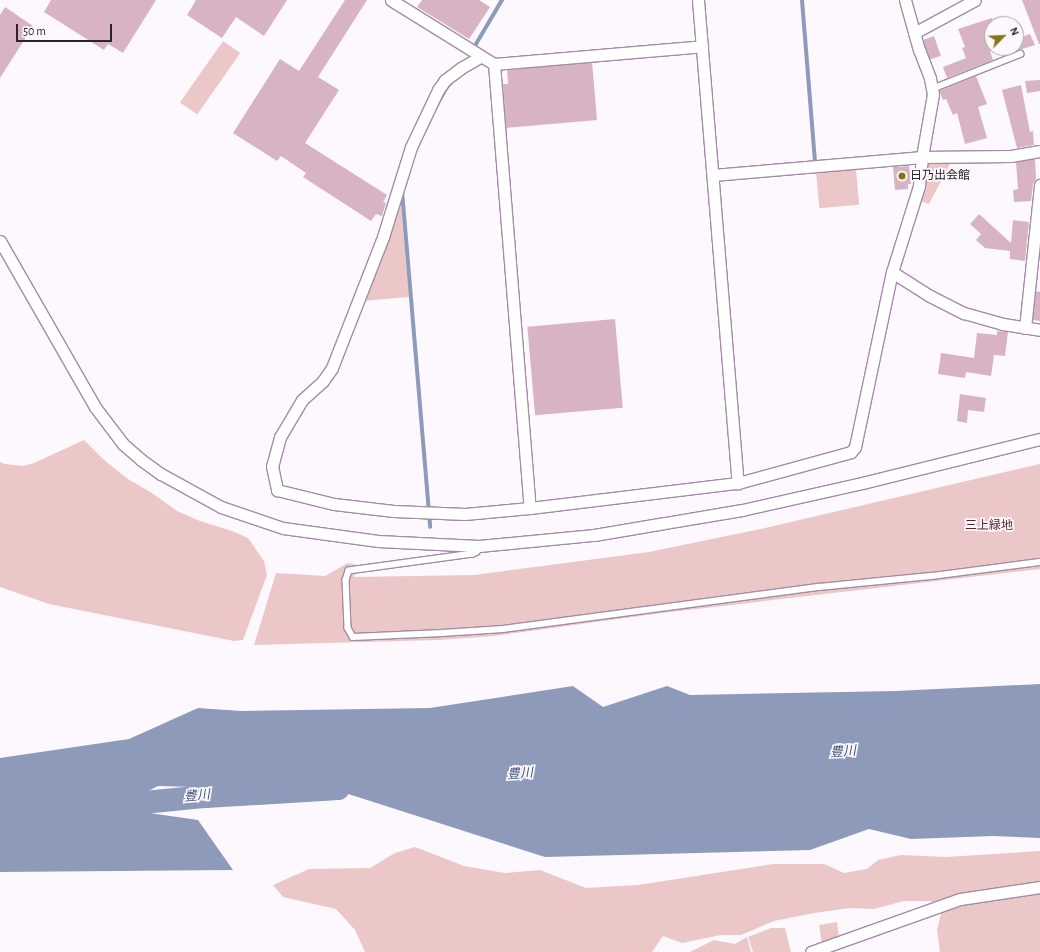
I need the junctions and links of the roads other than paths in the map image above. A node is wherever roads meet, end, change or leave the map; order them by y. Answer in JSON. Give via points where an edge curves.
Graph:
{"nodes":[{"id":1,"x":391,"y":0,"type":"edge"},
{"id":2,"x":698,"y":0,"type":"edge"},
{"id":3,"x":905,"y":0,"type":"edge"},
{"id":4,"x":975,"y":0,"type":"edge"},
{"id":5,"x":405,"y":4,"type":"edge"},
{"id":6,"x":914,"y":33,"type":"junction"},
{"id":7,"x":702,"y":46,"type":"junction"},
{"id":8,"x":1015,"y":56,"type":"edge"},
{"id":9,"x":480,"y":57,"type":"junction"},
{"id":10,"x":494,"y":64,"type":"junction"},
{"id":11,"x":932,"y":89,"type":"junction"},
{"id":12,"x":1040,"y":151,"type":"edge"},
{"id":13,"x":922,"y":157,"type":"junction"},
{"id":14,"x":713,"y":175,"type":"junction"},
{"id":15,"x":1040,"y":185,"type":"edge"},
{"id":16,"x":0,"y":241,"type":"edge"},
{"id":17,"x":892,"y":272,"type":"junction"},
{"id":18,"x":1025,"y":328,"type":"junction"},
{"id":19,"x":1040,"y":330,"type":"edge"},
{"id":20,"x":1040,"y":439,"type":"edge"},
{"id":21,"x":738,"y":483,"type":"junction"},
{"id":22,"x":530,"y":508,"type":"junction"},
{"id":23,"x":479,"y":546,"type":"junction"},
{"id":24,"x":1040,"y":562,"type":"edge"},
{"id":25,"x":1040,"y":887,"type":"edge"},
{"id":26,"x":811,"y":952,"type":"edge"}],
"edges":[{"from":1,"to":5,"type":"street"},
{"from":2,"to":7,"type":"street"},
{"from":3,"to":6,"type":"street"},
{"from":4,"to":6,"type":"street"},
{"from":5,"to":9,"type":"street"},
{"from":6,"to":11,"type":"street"},
{"from":7,"to":10,"type":"street"},
{"from":7,"to":14,"type":"street"},
{"from":8,"to":11,"type":"lane"},
{"from":9,"to":10,"type":"street"},
{"from":9,"to":22,"type":"street","via":[[453,73],[438,90],[411,147],[383,237],[332,368],[324,380],[302,400],[289,420],[280,437],[272,466],[277,490],[334,504],[394,511],[466,514]]},
{"from":10,"to":22,"type":"street"},
{"from":11,"to":13,"type":"street"},
{"from":12,"to":13,"type":"street","via":[[1011,156]]},
{"from":13,"to":14,"type":"street"},
{"from":13,"to":17,"type":"street","via":[[919,186]]},
{"from":14,"to":21,"type":"street"},
{"from":15,"to":18,"type":"street"},
{"from":16,"to":23,"type":"street","via":[[95,407],[123,444],[161,474],[220,507],[284,528],[378,541]]},
{"from":17,"to":18,"type":"street","via":[[930,296],[964,313]]},
{"from":17,"to":21,"type":"street","via":[[855,447],[846,454]]},
{"from":18,"to":19,"type":"street"},
{"from":20,"to":23,"type":"street","via":[[742,510],[594,535]]},
{"from":21,"to":22,"type":"street"},
{"from":23,"to":24,"type":"lane","via":[[473,554],[349,571],[346,580],[348,628],[353,637],[503,629],[819,587]]},
{"from":25,"to":26,"type":"street","via":[[960,899]]}]}
